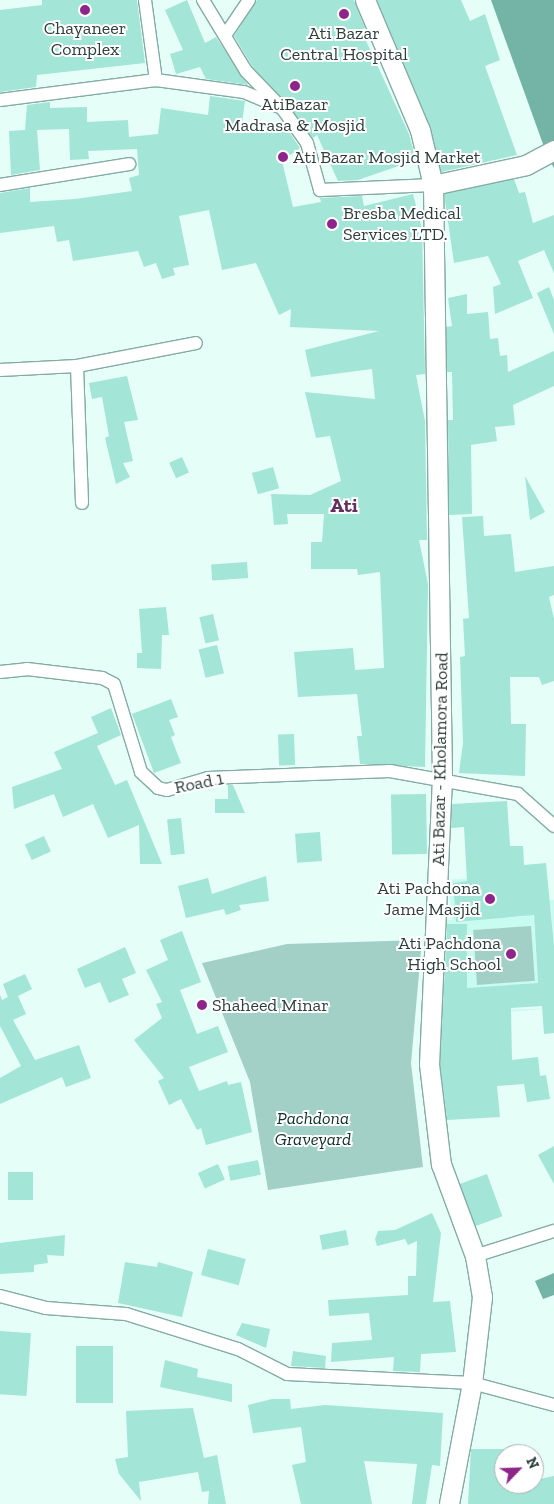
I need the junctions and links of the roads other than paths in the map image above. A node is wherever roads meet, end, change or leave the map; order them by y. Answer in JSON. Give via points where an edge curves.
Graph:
{"nodes":[{"id":1,"x":145,"y":0,"type":"edge"},
{"id":2,"x":203,"y":0,"type":"edge"},
{"id":3,"x":249,"y":0,"type":"edge"},
{"id":4,"x":365,"y":0,"type":"edge"},
{"id":5,"x":226,"y":34,"type":"junction"},
{"id":6,"x":156,"y":80,"type":"junction"},
{"id":7,"x":0,"y":100,"type":"edge"},
{"id":8,"x":282,"y":108,"type":"junction"},
{"id":9,"x":554,"y":150,"type":"edge"},
{"id":10,"x":129,"y":164,"type":"dead end"},
{"id":11,"x":0,"y":185,"type":"edge"},
{"id":12,"x":433,"y":185,"type":"junction"},
{"id":13,"x":196,"y":343,"type":"dead end"},
{"id":14,"x":77,"y":366,"type":"junction"},
{"id":15,"x":0,"y":370,"type":"edge"},
{"id":16,"x":82,"y":502,"type":"dead end"},
{"id":17,"x":0,"y":672,"type":"edge"},
{"id":18,"x":442,"y":778,"type":"junction"},
{"id":19,"x":554,"y":826,"type":"edge"},
{"id":20,"x":554,"y":1231,"type":"edge"},
{"id":21,"x":475,"y":1256,"type":"junction"},
{"id":22,"x":0,"y":1296,"type":"edge"},
{"id":23,"x":472,"y":1384,"type":"junction"},
{"id":24,"x":554,"y":1405,"type":"edge"},
{"id":25,"x":449,"y":1504,"type":"edge"}],
"edges":[{"from":1,"to":6,"type":"street"},
{"from":2,"to":5,"type":"street"},
{"from":3,"to":5,"type":"street"},
{"from":4,"to":12,"type":"main road","name":"Ati Bazar - Kholamora Road","via":[[420,130]]},
{"from":5,"to":8,"type":"street","via":[[246,71]]},
{"from":6,"to":7,"type":"street"},
{"from":6,"to":8,"type":"street","via":[[244,92]]},
{"from":8,"to":12,"type":"street","via":[[307,143],[320,190]]},
{"from":9,"to":12,"type":"main road","via":[[526,165]]},
{"from":10,"to":11,"type":"street"},
{"from":12,"to":18,"type":"main road","name":"Ati Bazar - Kholamora Road"},
{"from":13,"to":14,"type":"street"},
{"from":14,"to":15,"type":"street"},
{"from":14,"to":16,"type":"street"},
{"from":17,"to":18,"type":"street","name":"Road 1","via":[[27,669],[102,678],[114,684],[141,772],[158,788],[167,790],[208,778],[390,771]]},
{"from":18,"to":19,"type":"street","via":[[518,794]]},
{"from":18,"to":21,"type":"main road","name":"Ati Bazar - Kholamora Road","via":[[429,1064],[441,1164]]},
{"from":20,"to":21,"type":"street"},
{"from":21,"to":23,"type":"main road","name":"Ati Bazar - Kholamora Road","via":[[482,1297]]},
{"from":22,"to":23,"type":"street","via":[[46,1308],[126,1314],[238,1349],[287,1374]]},
{"from":23,"to":24,"type":"street"},
{"from":23,"to":25,"type":"main road","name":"Ati Bazar - Kholamora Road"}]}
